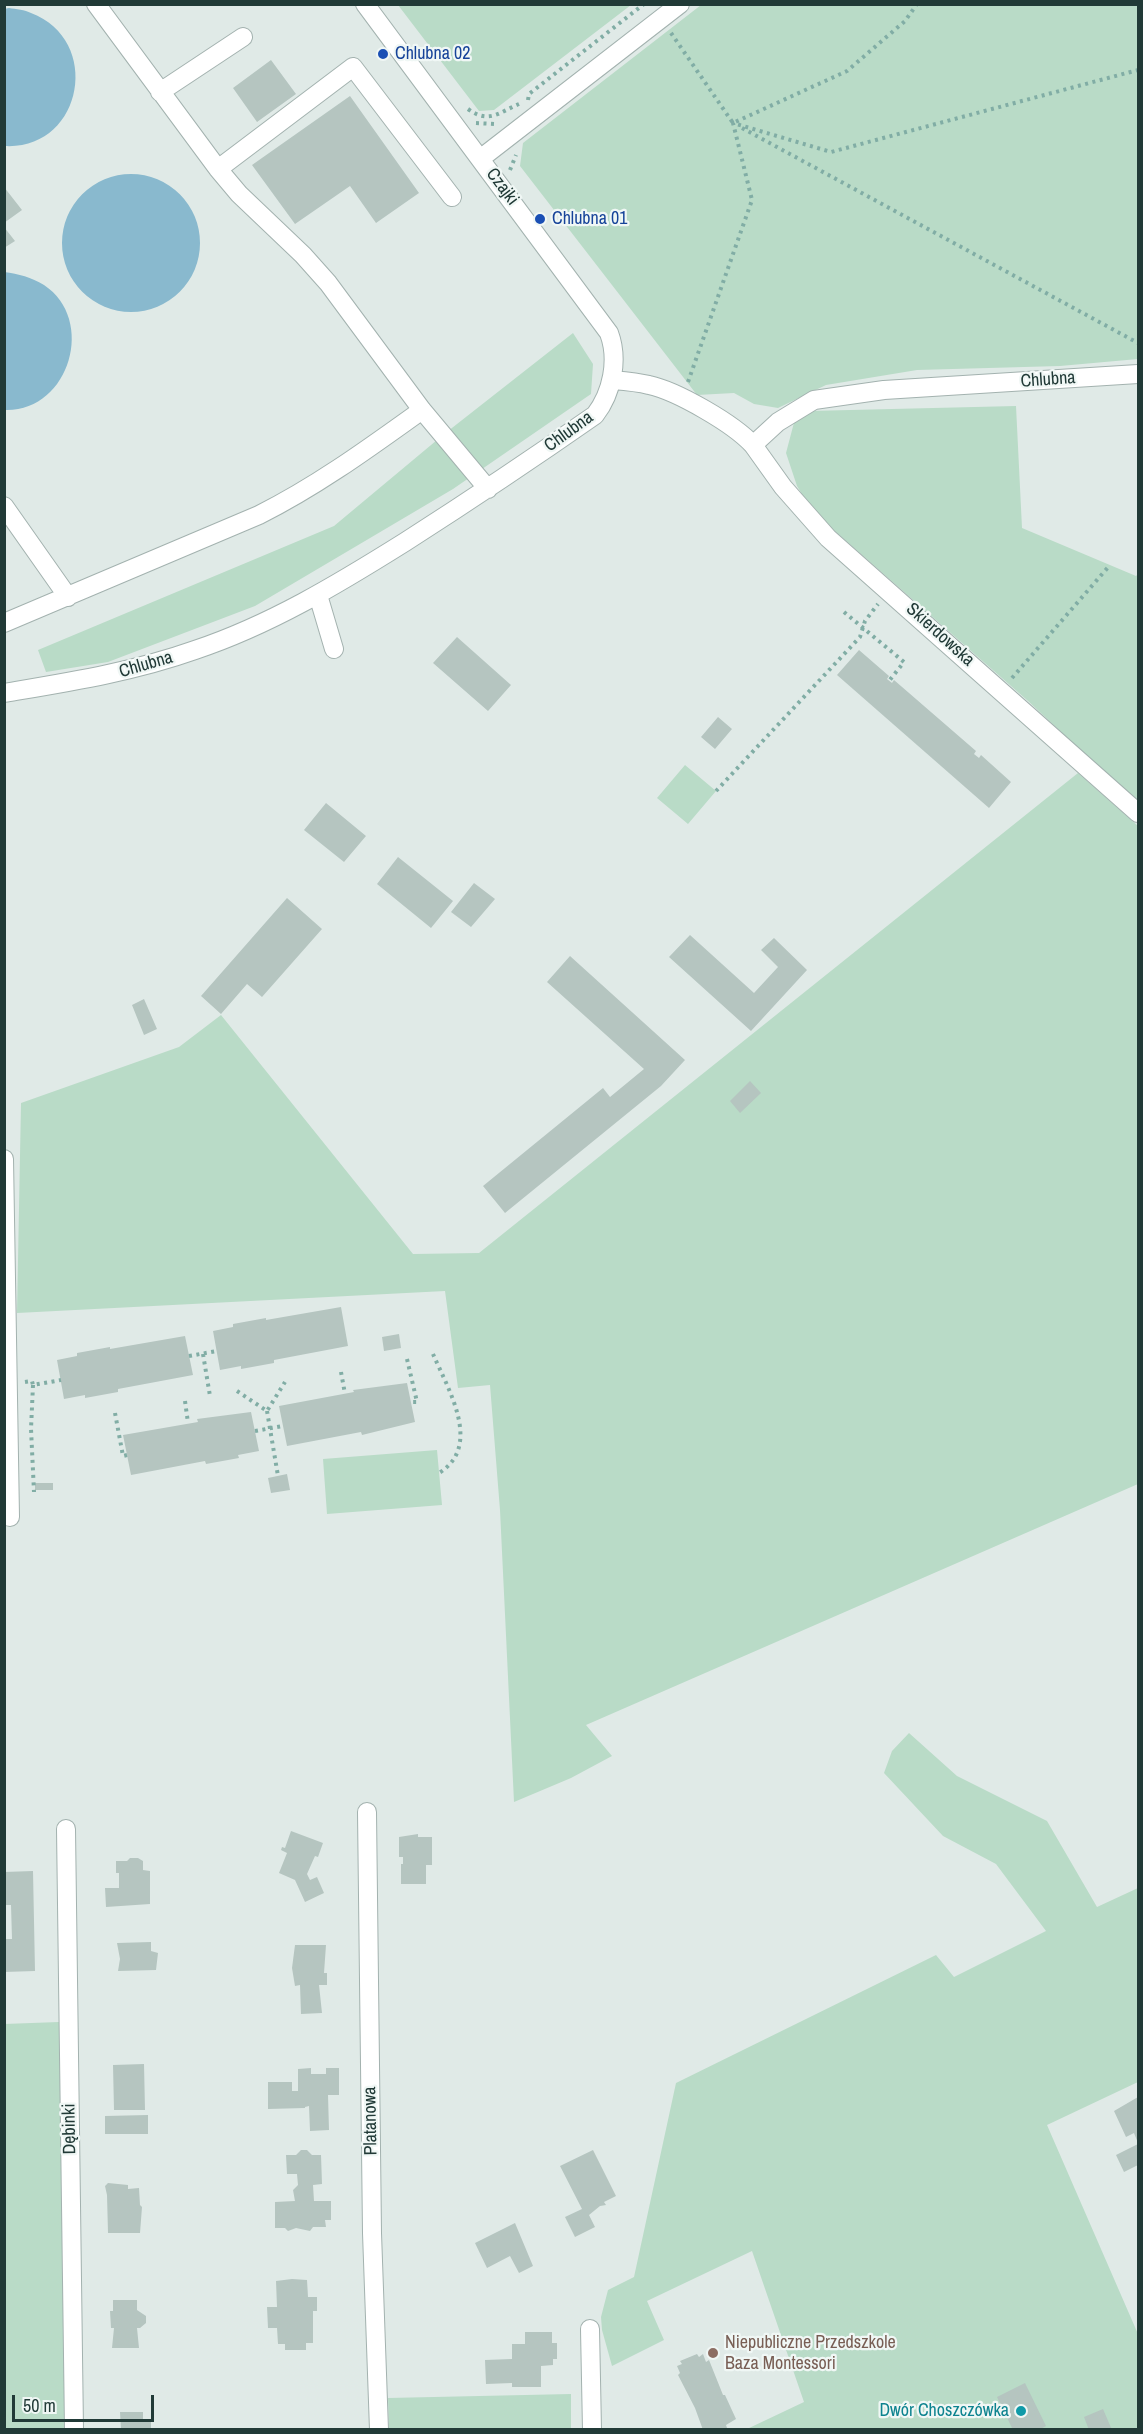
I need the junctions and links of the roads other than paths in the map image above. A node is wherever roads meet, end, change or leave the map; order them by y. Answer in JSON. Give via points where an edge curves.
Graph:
{"nodes":[{"id":1,"x":96,"y":4,"type":"edge"},
{"id":2,"x":364,"y":4,"type":"edge"},
{"id":3,"x":680,"y":4,"type":"edge"},
{"id":4,"x":243,"y":37,"type":"dead end"},
{"id":5,"x":160,"y":92,"type":"junction"},
{"id":6,"x":480,"y":159,"type":"junction"},
{"id":7,"x":218,"y":169,"type":"junction"},
{"id":8,"x":452,"y":197,"type":"dead end"},
{"id":9,"x":1138,"y":374,"type":"edge"},
{"id":10,"x":612,"y":380,"type":"junction"},
{"id":11,"x":422,"y":410,"type":"junction"},
{"id":12,"x":753,"y":445,"type":"junction"},
{"id":13,"x":488,"y":489,"type":"junction"},
{"id":14,"x":4,"y":506,"type":"edge"},
{"id":15,"x":318,"y":595,"type":"junction"},
{"id":16,"x":68,"y":597,"type":"junction"},
{"id":17,"x":4,"y":623,"type":"edge"},
{"id":18,"x":334,"y":649,"type":"dead end"},
{"id":19,"x":4,"y":693,"type":"edge"},
{"id":20,"x":1138,"y":813,"type":"edge"},
{"id":21,"x":4,"y":1159,"type":"edge"},
{"id":22,"x":10,"y":1517,"type":"dead end"},
{"id":23,"x":367,"y":1812,"type":"dead end"},
{"id":24,"x":66,"y":1828,"type":"dead end"},
{"id":25,"x":590,"y":2328,"type":"dead end"},
{"id":26,"x":74,"y":2430,"type":"edge"},
{"id":27,"x":379,"y":2430,"type":"edge"},
{"id":28,"x":592,"y":2430,"type":"edge"}],
"edges":[{"from":1,"to":5,"type":"street"},
{"from":2,"to":6,"type":"street","name":"Czajki"},
{"from":3,"to":6,"type":"street"},
{"from":4,"to":5,"type":"street"},
{"from":5,"to":7,"type":"street"},
{"from":6,"to":10,"type":"street","name":"Czajki","via":[[609,333],[615,358]]},
{"from":7,"to":8,"type":"street","via":[[353,67]]},
{"from":7,"to":11,"type":"street","via":[[328,283]]},
{"from":9,"to":12,"type":"street","name":"Chlubna","via":[[884,390],[814,400],[778,422]]},
{"from":10,"to":12,"type":"street","via":[[649,385],[680,396]]},
{"from":10,"to":13,"type":"street","name":"Chlubna","via":[[595,416]]},
{"from":11,"to":13,"type":"street"},
{"from":11,"to":16,"type":"street","via":[[293,499]]},
{"from":12,"to":20,"type":"street","name":"Skierdowska","via":[[783,487],[828,538]]},
{"from":13,"to":15,"type":"street","name":"Chlubna"},
{"from":14,"to":16,"type":"street"},
{"from":15,"to":18,"type":"street"},
{"from":15,"to":19,"type":"street","name":"Chlubna","via":[[244,631],[156,663]]},
{"from":16,"to":17,"type":"street"},
{"from":21,"to":22,"type":"street"},
{"from":23,"to":27,"type":"street","name":"Platanowa","via":[[372,2233]]},
{"from":24,"to":26,"type":"street","name":"Dębinki"},
{"from":25,"to":28,"type":"street"}]}
